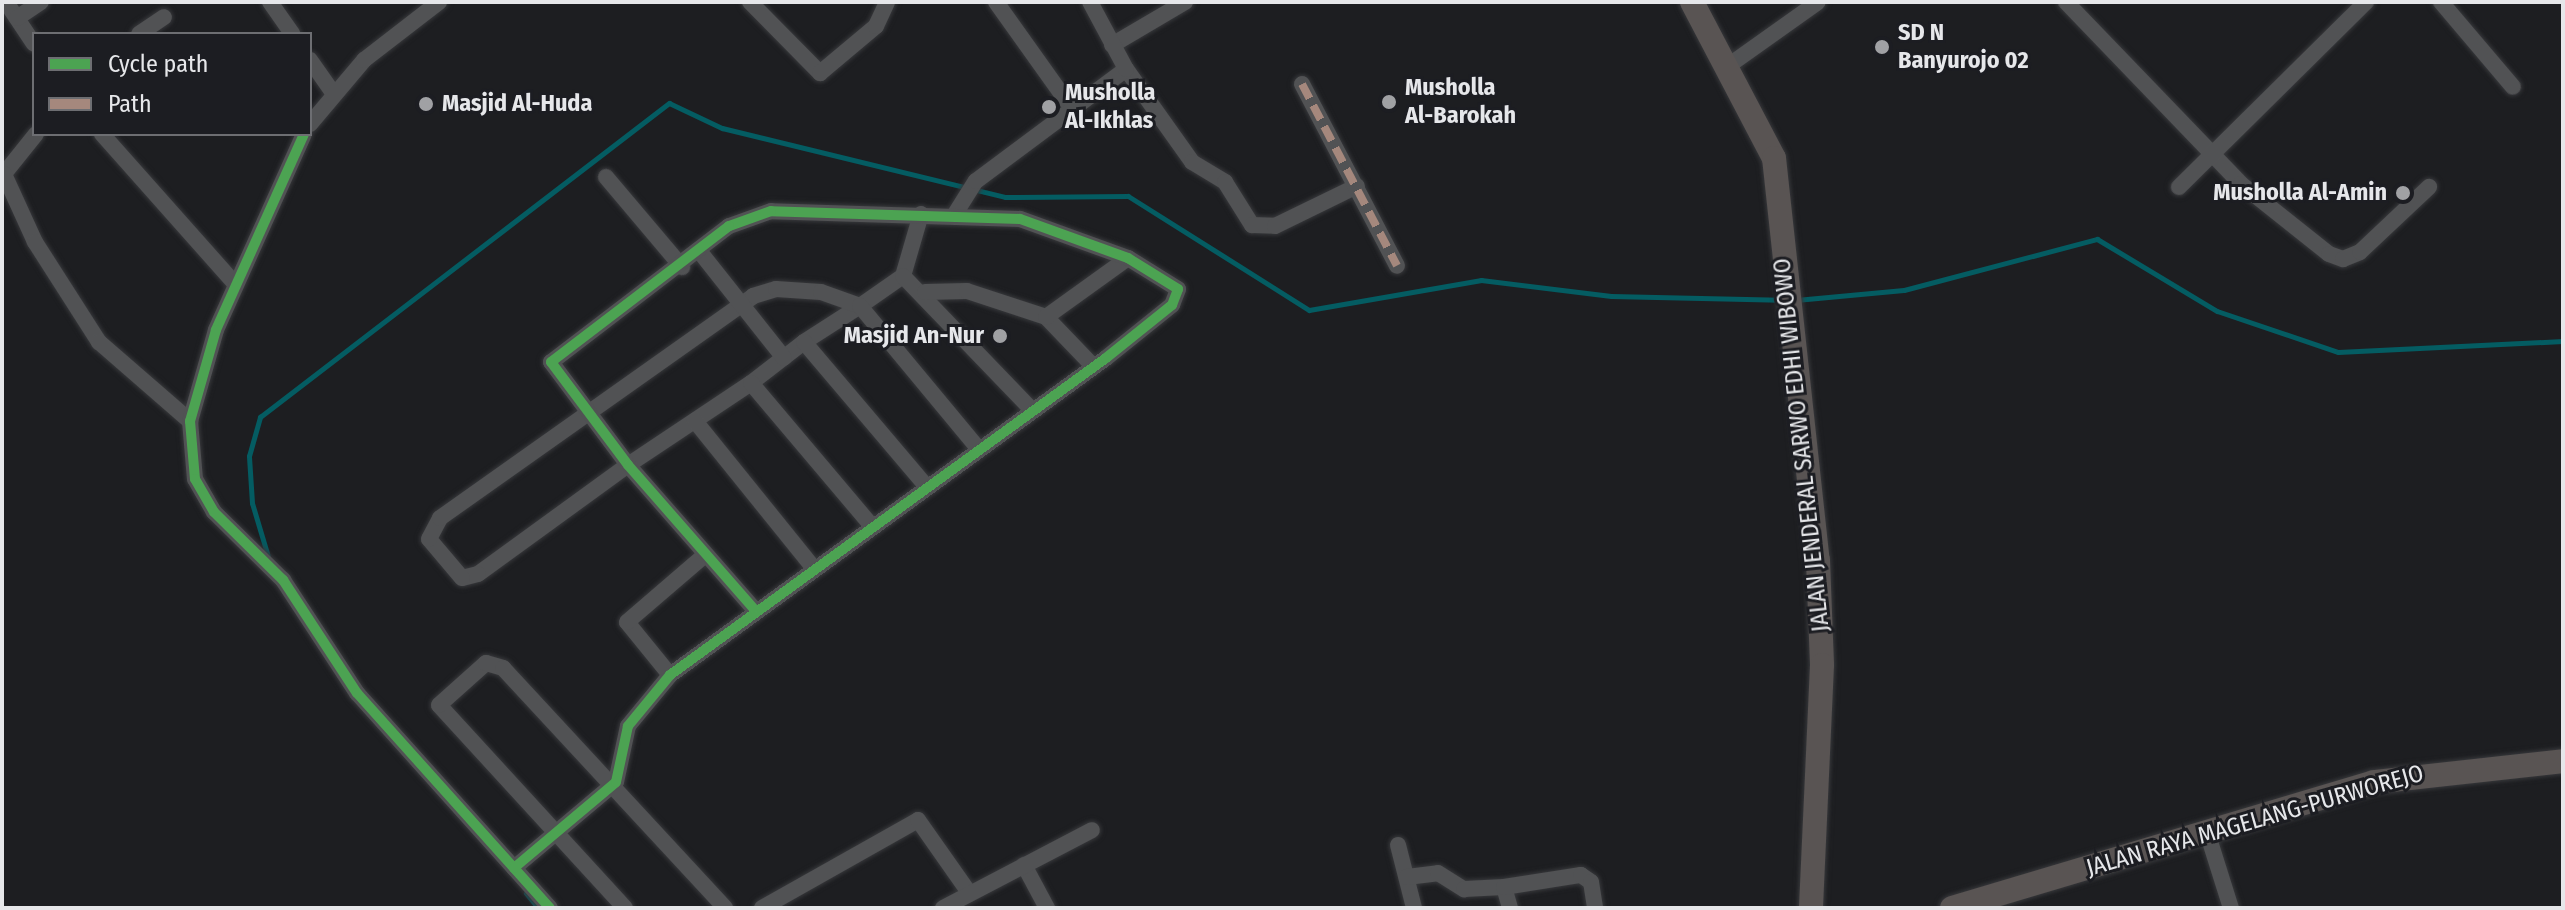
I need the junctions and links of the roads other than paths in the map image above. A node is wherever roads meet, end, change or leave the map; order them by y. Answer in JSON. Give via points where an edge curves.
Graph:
{"nodes":[{"id":1,"x":6,"y":2,"type":"edge"},
{"id":2,"x":41,"y":2,"type":"edge"},
{"id":3,"x":270,"y":2,"type":"edge"},
{"id":4,"x":439,"y":2,"type":"edge"},
{"id":5,"x":750,"y":2,"type":"edge"},
{"id":6,"x":887,"y":2,"type":"edge"},
{"id":7,"x":996,"y":2,"type":"edge"},
{"id":8,"x":1090,"y":2,"type":"edge"},
{"id":9,"x":1185,"y":2,"type":"edge"},
{"id":10,"x":1692,"y":2,"type":"edge"},
{"id":11,"x":1818,"y":2,"type":"edge"},
{"id":12,"x":2066,"y":2,"type":"edge"},
{"id":13,"x":2366,"y":2,"type":"edge"},
{"id":14,"x":2441,"y":2,"type":"edge"},
{"id":15,"x":164,"y":17,"type":"dead end"},
{"id":16,"x":17,"y":18,"type":"junction"},
{"id":17,"x":142,"y":32,"type":"edge"},
{"id":18,"x":291,"y":32,"type":"edge"},
{"id":19,"x":32,"y":41,"type":"edge"},
{"id":20,"x":1112,"y":45,"type":"junction"},
{"id":21,"x":312,"y":63,"type":"edge"},
{"id":22,"x":1728,"y":66,"type":"junction"},
{"id":23,"x":1126,"y":69,"type":"junction"},
{"id":24,"x":1302,"y":84,"type":"dead end"},
{"id":25,"x":2513,"y":87,"type":"dead end"},
{"id":26,"x":332,"y":92,"type":"junction"},
{"id":27,"x":1071,"y":107,"type":"junction"},
{"id":28,"x":312,"y":121,"type":"edge"},
{"id":29,"x":34,"y":136,"type":"edge"},
{"id":30,"x":104,"y":136,"type":"edge"},
{"id":31,"x":303,"y":136,"type":"edge"},
{"id":32,"x":2215,"y":154,"type":"junction"},
{"id":33,"x":606,"y":177,"type":"dead end"},
{"id":34,"x":1357,"y":186,"type":"junction"},
{"id":35,"x":2179,"y":187,"type":"dead end"},
{"id":36,"x":2429,"y":187,"type":"dead end"},
{"id":37,"x":958,"y":206,"type":"junction"},
{"id":38,"x":921,"y":214,"type":"junction"},
{"id":39,"x":700,"y":252,"type":"junction"},
{"id":40,"x":1128,"y":258,"type":"junction"},
{"id":41,"x":1397,"y":266,"type":"dead end"},
{"id":42,"x":682,"y":267,"type":"junction"},
{"id":43,"x":903,"y":276,"type":"junction"},
{"id":44,"x":235,"y":284,"type":"junction"},
{"id":45,"x":925,"y":292,"type":"junction"},
{"id":46,"x":742,"y":304,"type":"junction"},
{"id":47,"x":860,"y":306,"type":"junction"},
{"id":48,"x":1046,"y":317,"type":"junction"},
{"id":49,"x":804,"y":342,"type":"junction"},
{"id":50,"x":784,"y":358,"type":"junction"},
{"id":51,"x":1094,"y":367,"type":"junction"},
{"id":52,"x":751,"y":383,"type":"junction"},
{"id":53,"x":1031,"y":409,"type":"junction"},
{"id":54,"x":589,"y":414,"type":"junction"},
{"id":55,"x":190,"y":421,"type":"junction"},
{"id":56,"x":695,"y":421,"type":"junction"},
{"id":57,"x":977,"y":447,"type":"junction"},
{"id":58,"x":628,"y":465,"type":"junction"},
{"id":59,"x":926,"y":486,"type":"junction"},
{"id":60,"x":871,"y":525,"type":"junction"},
{"id":61,"x":705,"y":555,"type":"junction"},
{"id":62,"x":813,"y":567,"type":"junction"},
{"id":63,"x":753,"y":608,"type":"junction"},
{"id":64,"x":670,"y":675,"type":"junction"},
{"id":65,"x":2563,"y":761,"type":"edge"},
{"id":66,"x":608,"y":789,"type":"junction"},
{"id":67,"x":1092,"y":830,"type":"dead end"},
{"id":68,"x":2207,"y":832,"type":"junction"},
{"id":69,"x":555,"y":834,"type":"junction"},
{"id":70,"x":1398,"y":845,"type":"dead end"},
{"id":71,"x":1024,"y":865,"type":"junction"},
{"id":72,"x":514,"y":868,"type":"junction"},
{"id":73,"x":1407,"y":877,"type":"junction"},
{"id":74,"x":1504,"y":887,"type":"junction"},
{"id":75,"x":970,"y":894,"type":"junction"},
{"id":76,"x":550,"y":908,"type":"edge"},
{"id":77,"x":625,"y":908,"type":"edge"},
{"id":78,"x":725,"y":908,"type":"edge"},
{"id":79,"x":762,"y":908,"type":"edge"},
{"id":80,"x":943,"y":908,"type":"edge"},
{"id":81,"x":1047,"y":908,"type":"edge"},
{"id":82,"x":1414,"y":908,"type":"edge"},
{"id":83,"x":1510,"y":908,"type":"edge"},
{"id":84,"x":1595,"y":908,"type":"edge"},
{"id":85,"x":1811,"y":908,"type":"edge"},
{"id":86,"x":1952,"y":908,"type":"edge"},
{"id":87,"x":2231,"y":908,"type":"edge"}],
"edges":[{"from":1,"to":16,"type":"street"},
{"from":2,"to":16,"type":"street"},
{"from":3,"to":18,"type":"street"},
{"from":4,"to":26,"type":"street"},
{"from":5,"to":6,"type":"street","via":[[820,73],[876,26]]},
{"from":7,"to":27,"type":"street"},
{"from":8,"to":20,"type":"street"},
{"from":9,"to":20,"type":"street"},
{"from":10,"to":22,"type":"main road","name":"JALAN JENDERAL SARWO EDHI WIBOWO"},
{"from":11,"to":22,"type":"street","via":[[1758,50]]},
{"from":12,"to":32,"type":"street"},
{"from":13,"to":32,"type":"street"},
{"from":14,"to":25,"type":"street"},
{"from":15,"to":17,"type":"street"},
{"from":16,"to":19,"type":"street"},
{"from":20,"to":23,"type":"street"},
{"from":21,"to":26,"type":"street"},
{"from":22,"to":85,"type":"main road","name":"JALAN JENDERAL SARWO EDHI WIBOWO","via":[[1774,158],[1785,304],[1818,560],[1822,665]]},
{"from":23,"to":27,"type":"street"},
{"from":23,"to":34,"type":"street","via":[[1192,162],[1225,182],[1252,225],[1275,226]]},
{"from":24,"to":34,"type":"street"},
{"from":26,"to":28,"type":"street"},
{"from":27,"to":37,"type":"street","via":[[976,181]]},
{"from":29,"to":55,"type":"street","via":[[4,174],[35,242],[99,342]]},
{"from":30,"to":44,"type":"street"},
{"from":31,"to":44,"type":"street"},
{"from":32,"to":35,"type":"street"},
{"from":32,"to":36,"type":"street","via":[[2277,217],[2343,259]]},
{"from":33,"to":42,"type":"street"},
{"from":34,"to":41,"type":"street"},
{"from":37,"to":38,"type":"street"},
{"from":37,"to":40,"type":"street","via":[[1020,219]]},
{"from":38,"to":39,"type":"street","via":[[754,213]]},
{"from":38,"to":43,"type":"street"},
{"from":39,"to":42,"type":"street"},
{"from":39,"to":46,"type":"street"},
{"from":40,"to":48,"type":"street"},
{"from":40,"to":51,"type":"street","via":[[1179,294]]},
{"from":42,"to":54,"type":"street","via":[[551,362]]},
{"from":43,"to":45,"type":"street"},
{"from":43,"to":47,"type":"street"},
{"from":44,"to":55,"type":"street"},
{"from":45,"to":48,"type":"street","via":[[967,291]]},
{"from":45,"to":53,"type":"street"},
{"from":46,"to":47,"type":"street","via":[[776,289],[821,292]]},
{"from":46,"to":50,"type":"street"},
{"from":46,"to":54,"type":"street"},
{"from":47,"to":49,"type":"street"},
{"from":47,"to":57,"type":"street"},
{"from":48,"to":51,"type":"street"},
{"from":49,"to":50,"type":"street"},
{"from":49,"to":59,"type":"street"},
{"from":50,"to":52,"type":"street"},
{"from":51,"to":53,"type":"street"},
{"from":52,"to":56,"type":"street"},
{"from":52,"to":60,"type":"street"},
{"from":53,"to":57,"type":"street"},
{"from":54,"to":58,"type":"street"},
{"from":54,"to":58,"type":"street","via":[[432,524],[435,549],[468,578]]},
{"from":55,"to":72,"type":"street","via":[[191,467],[203,498],[270,563],[357,693]]},
{"from":56,"to":58,"type":"street"},
{"from":56,"to":62,"type":"street"},
{"from":57,"to":59,"type":"street"},
{"from":58,"to":61,"type":"street"},
{"from":59,"to":60,"type":"street"},
{"from":60,"to":62,"type":"street"},
{"from":61,"to":63,"type":"street"},
{"from":61,"to":64,"type":"street","via":[[627,622]]},
{"from":62,"to":63,"type":"street"},
{"from":63,"to":64,"type":"street"},
{"from":64,"to":66,"type":"street","via":[[628,726],[618,778]]},
{"from":65,"to":68,"type":"main road","name":"JALAN RAYA MAGELANG-PURWOREJO","via":[[2432,770]]},
{"from":66,"to":69,"type":"street"},
{"from":66,"to":69,"type":"street","via":[[496,662],[441,697],[442,709]]},
{"from":66,"to":78,"type":"street"},
{"from":67,"to":71,"type":"street"},
{"from":68,"to":86,"type":"main road","name":"JALAN RAYA MAGELANG-PURWOREJO"},
{"from":68,"to":87,"type":"street"},
{"from":69,"to":72,"type":"street"},
{"from":69,"to":77,"type":"street"},
{"from":70,"to":73,"type":"street"},
{"from":71,"to":75,"type":"street"},
{"from":71,"to":81,"type":"street"},
{"from":72,"to":76,"type":"street"},
{"from":73,"to":74,"type":"street","via":[[1438,873],[1464,889]]},
{"from":73,"to":82,"type":"street"},
{"from":74,"to":83,"type":"street"},
{"from":74,"to":84,"type":"street","via":[[1581,875],[1591,882]]},
{"from":75,"to":79,"type":"street","via":[[918,820]]},
{"from":75,"to":80,"type":"street"}]}
